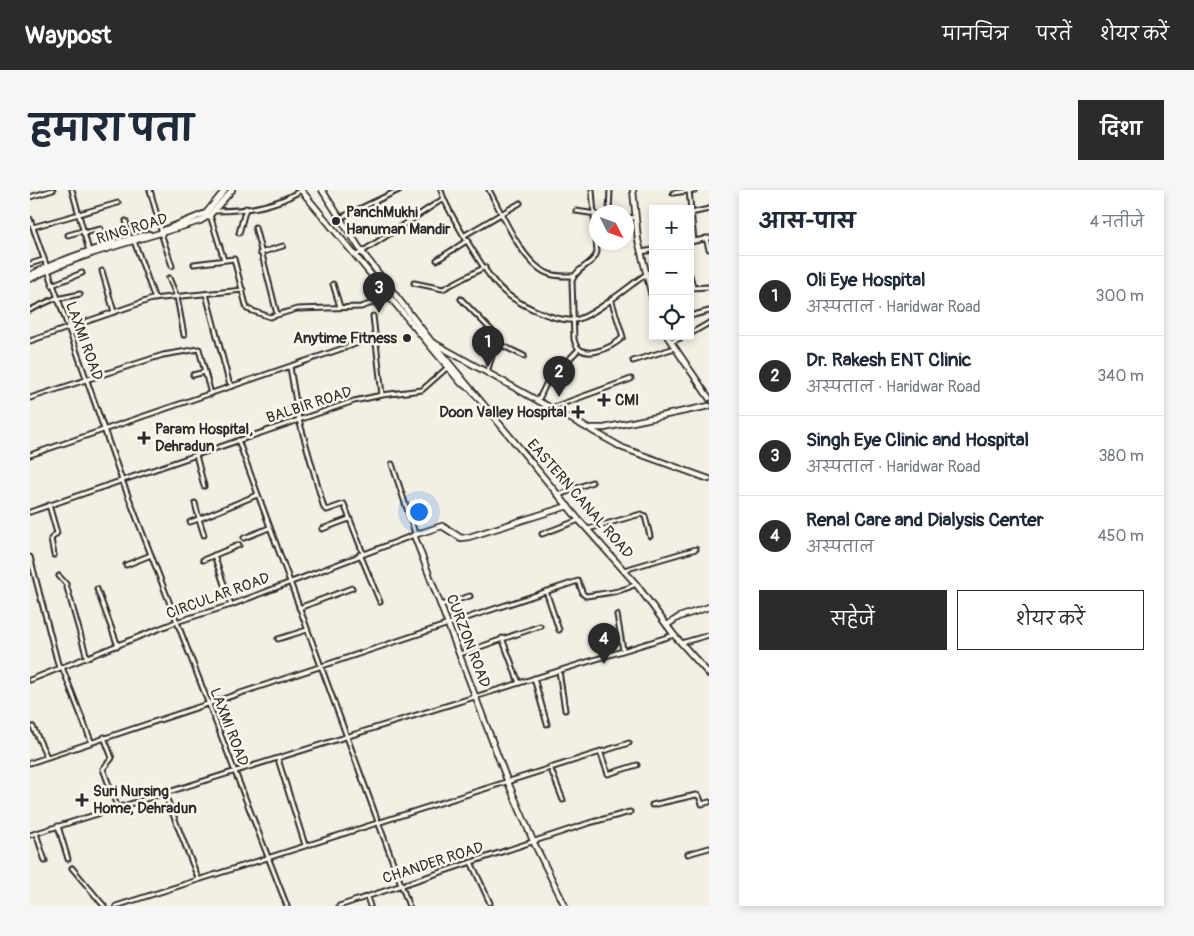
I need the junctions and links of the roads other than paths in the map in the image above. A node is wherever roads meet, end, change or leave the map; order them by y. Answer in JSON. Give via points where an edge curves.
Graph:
{"nodes":[{"id":1,"x":53,"y":190,"type":"edge"},
{"id":2,"x":72,"y":190,"type":"edge"},
{"id":3,"x":150,"y":190,"type":"edge"},
{"id":4,"x":225,"y":190,"type":"edge"},
{"id":5,"x":232,"y":190,"type":"edge"},
{"id":6,"x":301,"y":190,"type":"edge"},
{"id":7,"x":322,"y":190,"type":"edge"},
{"id":8,"x":399,"y":190,"type":"edge"},
{"id":9,"x":442,"y":190,"type":"edge"},
{"id":10,"x":489,"y":190,"type":"edge"},
{"id":11,"x":592,"y":190,"type":"edge"},
{"id":12,"x":610,"y":190,"type":"edge"},
{"id":13,"x":633,"y":190,"type":"edge"},
{"id":14,"x":695,"y":190,"type":"edge"},
{"id":15,"x":689,"y":191,"type":"edge"},
{"id":16,"x":673,"y":193,"type":"dead end"},
{"id":17,"x":30,"y":197,"type":"edge"},
{"id":18,"x":443,"y":199,"type":"junction"},
{"id":19,"x":118,"y":203,"type":"dead end"},
{"id":20,"x":520,"y":203,"type":"dead end"},
{"id":21,"x":593,"y":205,"type":"edge"},
{"id":22,"x":609,"y":205,"type":"edge"},
{"id":23,"x":690,"y":205,"type":"edge"},
{"id":24,"x":246,"y":208,"type":"junction"},
{"id":25,"x":709,"y":209,"type":"edge"},
{"id":26,"x":576,"y":211,"type":"dead end"},
{"id":27,"x":589,"y":212,"type":"edge"},
{"id":28,"x":212,"y":213,"type":"junction"},
{"id":29,"x":694,"y":213,"type":"edge"},
{"id":30,"x":78,"y":214,"type":"junction"},
{"id":31,"x":502,"y":214,"type":"junction"},
{"id":32,"x":339,"y":218,"type":"junction"},
{"id":33,"x":635,"y":218,"type":"joint"},
{"id":34,"x":30,"y":219,"type":"edge"},
{"id":35,"x":126,"y":221,"type":"dead end"},
{"id":36,"x":33,"y":227,"type":"junction"},
{"id":37,"x":255,"y":227,"type":"dead end"},
{"id":38,"x":101,"y":229,"type":"dead end"},
{"id":39,"x":83,"y":232,"type":"junction"},
{"id":40,"x":161,"y":232,"type":"junction"},
{"id":41,"x":239,"y":233,"type":"dead end"},
{"id":42,"x":68,"y":235,"type":"dead end"},
{"id":43,"x":465,"y":235,"type":"junction"},
{"id":44,"x":708,"y":238,"type":"edge"},
{"id":45,"x":132,"y":240,"type":"junction"},
{"id":46,"x":468,"y":240,"type":"junction"},
{"id":47,"x":694,"y":242,"type":"edge"},
{"id":48,"x":283,"y":246,"type":"dead end"},
{"id":49,"x":709,"y":249,"type":"edge"},
{"id":50,"x":596,"y":250,"type":"edge"},
{"id":51,"x":89,"y":251,"type":"junction"},
{"id":52,"x":649,"y":251,"type":"edge"},
{"id":53,"x":362,"y":252,"type":"junction"},
{"id":54,"x":640,"y":252,"type":"junction"},
{"id":55,"x":260,"y":253,"type":"junction"},
{"id":56,"x":357,"y":255,"type":"junction"},
{"id":57,"x":43,"y":260,"type":"junction"},
{"id":58,"x":224,"y":260,"type":"junction"},
{"id":59,"x":437,"y":260,"type":"dead end"},
{"id":60,"x":30,"y":264,"type":"edge"},
{"id":61,"x":194,"y":264,"type":"dead end"},
{"id":62,"x":172,"y":266,"type":"dead end"},
{"id":63,"x":485,"y":267,"type":"junction"},
{"id":64,"x":47,"y":268,"type":"junction"},
{"id":65,"x":102,"y":271,"type":"dead end"},
{"id":66,"x":82,"y":273,"type":"dead end"},
{"id":67,"x":649,"y":273,"type":"edge"},
{"id":68,"x":645,"y":274,"type":"junction"},
{"id":69,"x":30,"y":275,"type":"edge"},
{"id":70,"x":574,"y":276,"type":"junction"},
{"id":71,"x":169,"y":278,"type":"dead end"},
{"id":72,"x":30,"y":279,"type":"edge"},
{"id":73,"x":414,"y":283,"type":"dead end"},
{"id":74,"x":334,"y":284,"type":"dead end"},
{"id":75,"x":52,"y":285,"type":"junction"},
{"id":76,"x":709,"y":287,"type":"edge"},
{"id":77,"x":694,"y":288,"type":"edge"},
{"id":78,"x":243,"y":290,"type":"junction"},
{"id":79,"x":80,"y":294,"type":"dead end"},
{"id":80,"x":206,"y":294,"type":"junction"},
{"id":81,"x":652,"y":295,"type":"edge"},
{"id":82,"x":393,"y":296,"type":"junction"},
{"id":83,"x":177,"y":297,"type":"junction"},
{"id":84,"x":57,"y":298,"type":"junction"},
{"id":85,"x":155,"y":299,"type":"junction"},
{"id":86,"x":461,"y":299,"type":"dead end"},
{"id":87,"x":612,"y":299,"type":"junction"},
{"id":88,"x":340,"y":307,"type":"junction"},
{"id":89,"x":30,"y":310,"type":"edge"},
{"id":90,"x":709,"y":311,"type":"edge"},
{"id":91,"x":114,"y":312,"type":"junction"},
{"id":92,"x":277,"y":314,"type":"junction"},
{"id":93,"x":694,"y":315,"type":"edge"},
{"id":94,"x":372,"y":316,"type":"dead end"},
{"id":95,"x":574,"y":320,"type":"junction"},
{"id":96,"x":709,"y":323,"type":"edge"},
{"id":97,"x":67,"y":329,"type":"junction"},
{"id":98,"x":694,"y":332,"type":"edge"},
{"id":99,"x":184,"y":335,"type":"dead end"},
{"id":100,"x":376,"y":337,"type":"junction"},
{"id":101,"x":676,"y":340,"type":"edge"},
{"id":102,"x":30,"y":341,"type":"edge"},
{"id":103,"x":430,"y":342,"type":"junction"},
{"id":104,"x":671,"y":342,"type":"joint"},
{"id":105,"x":496,"y":343,"type":"junction"},
{"id":106,"x":675,"y":348,"type":"junction"},
{"id":107,"x":579,"y":349,"type":"junction"},
{"id":108,"x":524,"y":356,"type":"dead end"},
{"id":109,"x":633,"y":361,"type":"dead end"},
{"id":110,"x":290,"y":367,"type":"junction"},
{"id":111,"x":448,"y":367,"type":"junction"},
{"id":112,"x":205,"y":372,"type":"junction"},
{"id":113,"x":487,"y":373,"type":"junction"},
{"id":114,"x":193,"y":375,"type":"dead end"},
{"id":115,"x":86,"y":378,"type":"junction"},
{"id":116,"x":631,"y":379,"type":"dead end"},
{"id":117,"x":233,"y":386,"type":"junction"},
{"id":118,"x":469,"y":388,"type":"junction"},
{"id":119,"x":210,"y":394,"type":"junction"},
{"id":120,"x":382,"y":395,"type":"junction"},
{"id":121,"x":30,"y":398,"type":"edge"},
{"id":122,"x":709,"y":398,"type":"edge"},
{"id":123,"x":538,"y":401,"type":"junction"},
{"id":124,"x":709,"y":406,"type":"edge"},
{"id":125,"x":551,"y":408,"type":"junction"},
{"id":126,"x":299,"y":420,"type":"junction"},
{"id":127,"x":588,"y":428,"type":"junction"},
{"id":128,"x":104,"y":430,"type":"junction"},
{"id":129,"x":238,"y":440,"type":"junction"},
{"id":130,"x":30,"y":455,"type":"edge"},
{"id":131,"x":196,"y":455,"type":"junction"},
{"id":132,"x":392,"y":464,"type":"dead end"},
{"id":133,"x":709,"y":479,"type":"edge"},
{"id":134,"x":122,"y":480,"type":"junction"},
{"id":135,"x":592,"y":482,"type":"dead end"},
{"id":136,"x":204,"y":486,"type":"dead end"},
{"id":137,"x":258,"y":495,"type":"junction"},
{"id":138,"x":559,"y":495,"type":"junction"},
{"id":139,"x":195,"y":502,"type":"dead end"},
{"id":140,"x":49,"y":505,"type":"junction"},
{"id":141,"x":568,"y":506,"type":"junction"},
{"id":142,"x":30,"y":512,"type":"edge"},
{"id":143,"x":200,"y":519,"type":"junction"},
{"id":144,"x":350,"y":519,"type":"junction"},
{"id":145,"x":579,"y":520,"type":"junction"},
{"id":146,"x":190,"y":522,"type":"dead end"},
{"id":147,"x":269,"y":528,"type":"junction"},
{"id":148,"x":322,"y":529,"type":"dead end"},
{"id":149,"x":588,"y":529,"type":"junction"},
{"id":150,"x":415,"y":534,"type":"junction"},
{"id":151,"x":542,"y":534,"type":"dead end"},
{"id":152,"x":204,"y":535,"type":"dead end"},
{"id":153,"x":650,"y":536,"type":"dead end"},
{"id":154,"x":244,"y":538,"type":"dead end"},
{"id":155,"x":239,"y":545,"type":"dead end"},
{"id":156,"x":696,"y":549,"type":"dead end"},
{"id":157,"x":362,"y":554,"type":"junction"},
{"id":158,"x":54,"y":555,"type":"dead end"},
{"id":159,"x":151,"y":555,"type":"junction"},
{"id":160,"x":214,"y":555,"type":"junction"},
{"id":161,"x":30,"y":557,"type":"edge"},
{"id":162,"x":203,"y":560,"type":"dead end"},
{"id":163,"x":126,"y":565,"type":"dead end"},
{"id":164,"x":624,"y":570,"type":"junction"},
{"id":165,"x":59,"y":576,"type":"dead end"},
{"id":166,"x":289,"y":582,"type":"junction"},
{"id":167,"x":636,"y":584,"type":"junction"},
{"id":168,"x":352,"y":588,"type":"dead end"},
{"id":169,"x":97,"y":589,"type":"dead end"},
{"id":170,"x":546,"y":591,"type":"junction"},
{"id":171,"x":470,"y":596,"type":"dead end"},
{"id":172,"x":380,"y":602,"type":"dead end"},
{"id":173,"x":231,"y":605,"type":"junction"},
{"id":174,"x":440,"y":605,"type":"junction"},
{"id":175,"x":709,"y":606,"type":"edge"},
{"id":176,"x":299,"y":608,"type":"junction"},
{"id":177,"x":617,"y":615,"type":"dead end"},
{"id":178,"x":176,"y":622,"type":"junction"},
{"id":179,"x":448,"y":624,"type":"junction"},
{"id":180,"x":667,"y":625,"type":"junction"},
{"id":181,"x":540,"y":626,"type":"dead end"},
{"id":182,"x":307,"y":630,"type":"junction"},
{"id":183,"x":559,"y":630,"type":"dead end"},
{"id":184,"x":674,"y":635,"type":"junction"},
{"id":185,"x":709,"y":635,"type":"edge"},
{"id":186,"x":502,"y":638,"type":"junction"},
{"id":187,"x":278,"y":640,"type":"dead end"},
{"id":188,"x":681,"y":643,"type":"junction"},
{"id":189,"x":118,"y":646,"type":"junction"},
{"id":190,"x":623,"y":650,"type":"junction"},
{"id":191,"x":460,"y":654,"type":"junction"},
{"id":192,"x":87,"y":658,"type":"junction"},
{"id":193,"x":320,"y":666,"type":"junction"},
{"id":194,"x":61,"y":668,"type":"junction"},
{"id":195,"x":559,"y":671,"type":"junction"},
{"id":196,"x":709,"y":674,"type":"edge"},
{"id":197,"x":534,"y":678,"type":"junction"},
{"id":198,"x":30,"y":680,"type":"edge"},
{"id":199,"x":519,"y":683,"type":"junction"},
{"id":200,"x":476,"y":696,"type":"junction"},
{"id":201,"x":208,"y":703,"type":"junction"},
{"id":202,"x":565,"y":710,"type":"dead end"},
{"id":203,"x":547,"y":724,"type":"dead end"},
{"id":204,"x":33,"y":727,"type":"dead end"},
{"id":205,"x":104,"y":737,"type":"junction"},
{"id":206,"x":346,"y":737,"type":"junction"},
{"id":207,"x":91,"y":741,"type":"junction"},
{"id":208,"x":629,"y":743,"type":"dead end"},
{"id":209,"x":600,"y":751,"type":"junction"},
{"id":210,"x":47,"y":757,"type":"junction"},
{"id":211,"x":278,"y":759,"type":"junction"},
{"id":212,"x":30,"y":763,"type":"edge"},
{"id":213,"x":638,"y":765,"type":"dead end"},
{"id":214,"x":550,"y":767,"type":"junction"},
{"id":215,"x":234,"y":772,"type":"junction"},
{"id":216,"x":507,"y":780,"type":"junction"},
{"id":217,"x":165,"y":794,"type":"junction"},
{"id":218,"x":563,"y":800,"type":"dead end"},
{"id":219,"x":709,"y":802,"type":"edge"},
{"id":220,"x":652,"y":805,"type":"dead end"},
{"id":221,"x":118,"y":808,"type":"junction"},
{"id":222,"x":630,"y":812,"type":"dead end"},
{"id":223,"x":378,"y":822,"type":"junction"},
{"id":224,"x":58,"y":826,"type":"junction"},
{"id":225,"x":36,"y":833,"type":"junction"},
{"id":226,"x":30,"y":835,"type":"edge"},
{"id":227,"x":534,"y":843,"type":"junction"},
{"id":228,"x":305,"y":845,"type":"junction"},
{"id":229,"x":709,"y":848,"type":"edge"},
{"id":230,"x":688,"y":854,"type":"dead end"},
{"id":231,"x":267,"y":856,"type":"junction"},
{"id":232,"x":68,"y":859,"type":"dead end"},
{"id":233,"x":45,"y":861,"type":"dead end"},
{"id":234,"x":471,"y":862,"type":"junction"},
{"id":235,"x":72,"y":868,"type":"dead end"},
{"id":236,"x":198,"y":878,"type":"junction"},
{"id":237,"x":401,"y":884,"type":"junction"},
{"id":238,"x":367,"y":897,"type":"junction"},
{"id":239,"x":490,"y":904,"type":"dead end"},
{"id":240,"x":104,"y":906,"type":"edge"},
{"id":241,"x":116,"y":906,"type":"edge"},
{"id":242,"x":287,"y":906,"type":"edge"},
{"id":243,"x":339,"y":906,"type":"edge"},
{"id":244,"x":370,"y":906,"type":"edge"},
{"id":245,"x":409,"y":906,"type":"edge"},
{"id":246,"x":566,"y":906,"type":"edge"}],
"edges":[{"from":1,"to":17,"type":"street"},
{"from":2,"to":30,"type":"street"},
{"from":3,"to":40,"type":"street"},
{"from":4,"to":40,"type":"street","name":"RING ROAD","via":[[206,213]]},
{"from":5,"to":28,"type":"street","name":"RING ROAD"},
{"from":6,"to":24,"type":"street","via":[[283,202]]},
{"from":6,"to":56,"type":"street"},
{"from":7,"to":32,"type":"street"},
{"from":8,"to":32,"type":"street"},
{"from":9,"to":18,"type":"street"},
{"from":10,"to":31,"type":"street"},
{"from":11,"to":21,"type":"street"},
{"from":12,"to":22,"type":"street"},
{"from":13,"to":33,"type":"street"},
{"from":14,"to":15,"type":"street"},
{"from":15,"to":16,"type":"street"},
{"from":15,"to":23,"type":"street"},
{"from":18,"to":43,"type":"street"},
{"from":18,"to":53,"type":"street"},
{"from":19,"to":30,"type":"street"},
{"from":20,"to":31,"type":"street"},
{"from":24,"to":28,"type":"street"},
{"from":24,"to":41,"type":"street"},
{"from":25,"to":29,"type":"street"},
{"from":26,"to":27,"type":"street"},
{"from":28,"to":40,"type":"street","name":"RING ROAD","via":[[200,221]]},
{"from":28,"to":58,"type":"street"},
{"from":30,"to":36,"type":"street"},
{"from":30,"to":39,"type":"street"},
{"from":31,"to":43,"type":"street"},
{"from":31,"to":70,"type":"street","via":[[534,264],[547,273]]},
{"from":32,"to":53,"type":"street"},
{"from":33,"to":54,"type":"street"},
{"from":34,"to":36,"type":"street","name":"LAXMI ROAD"},
{"from":35,"to":45,"type":"street"},
{"from":36,"to":57,"type":"street","name":"LAXMI ROAD"},
{"from":37,"to":55,"type":"street"},
{"from":38,"to":39,"type":"street"},
{"from":39,"to":42,"type":"street"},
{"from":39,"to":51,"type":"street"},
{"from":40,"to":45,"type":"street","name":"RING ROAD"},
{"from":40,"to":62,"type":"street"},
{"from":43,"to":46,"type":"street"},
{"from":44,"to":47,"type":"street"},
{"from":44,"to":49,"type":"street"},
{"from":45,"to":51,"type":"street","name":"RING ROAD"},
{"from":45,"to":64,"type":"street","name":"RING ROAD"},
{"from":45,"to":85,"type":"street"},
{"from":46,"to":59,"type":"street"},
{"from":46,"to":63,"type":"street"},
{"from":48,"to":55,"type":"street"},
{"from":50,"to":70,"type":"street","via":[[596,257]]},
{"from":51,"to":64,"type":"street","name":"RING ROAD"},
{"from":52,"to":54,"type":"street"},
{"from":53,"to":56,"type":"street"},
{"from":53,"to":82,"type":"street"},
{"from":54,"to":68,"type":"street"},
{"from":55,"to":92,"type":"street"},
{"from":56,"to":82,"type":"street"},
{"from":57,"to":60,"type":"street"},
{"from":57,"to":64,"type":"street","name":"LAXMI ROAD"},
{"from":58,"to":61,"type":"street"},
{"from":58,"to":78,"type":"street","via":[[235,261]]},
{"from":63,"to":73,"type":"street","via":[[443,289]]},
{"from":63,"to":95,"type":"street","via":[[499,287],[516,300],[552,317]]},
{"from":64,"to":69,"type":"street","name":"RING ROAD"},
{"from":64,"to":72,"type":"street","name":"RING ROAD"},
{"from":64,"to":75,"type":"street","name":"LAXMI ROAD"},
{"from":65,"to":91,"type":"street"},
{"from":66,"to":75,"type":"street"},
{"from":67,"to":68,"type":"street"},
{"from":68,"to":81,"type":"street"},
{"from":68,"to":87,"type":"street"},
{"from":70,"to":95,"type":"street"},
{"from":71,"to":83,"type":"street"},
{"from":74,"to":88,"type":"street"},
{"from":75,"to":84,"type":"street","name":"LAXMI ROAD"},
{"from":76,"to":77,"type":"street"},
{"from":78,"to":80,"type":"street"},
{"from":78,"to":92,"type":"street","via":[[249,311],[270,317]]},
{"from":79,"to":84,"type":"street"},
{"from":80,"to":83,"type":"street"},
{"from":80,"to":117,"type":"street","via":[[217,342]]},
{"from":82,"to":88,"type":"street","via":[[361,307]]},
{"from":82,"to":103,"type":"street"},
{"from":83,"to":85,"type":"street"},
{"from":83,"to":99,"type":"street"},
{"from":84,"to":89,"type":"street"},
{"from":84,"to":97,"type":"street","name":"LAXMI ROAD"},
{"from":85,"to":91,"type":"street"},
{"from":86,"to":105,"type":"street","via":[[497,335]]},
{"from":87,"to":95,"type":"street"},
{"from":87,"to":107,"type":"street","via":[[623,337],[592,353]]},
{"from":88,"to":92,"type":"street","via":[[297,309]]},
{"from":90,"to":93,"type":"street"},
{"from":91,"to":97,"type":"street"},
{"from":94,"to":100,"type":"street"},
{"from":95,"to":107,"type":"street","via":[[574,343]]},
{"from":96,"to":98,"type":"street"},
{"from":97,"to":102,"type":"street"},
{"from":97,"to":115,"type":"street","name":"LAXMI ROAD"},
{"from":100,"to":110,"type":"street"},
{"from":100,"to":120,"type":"street"},
{"from":101,"to":104,"type":"street"},
{"from":103,"to":111,"type":"street"},
{"from":103,"to":113,"type":"street"},
{"from":103,"to":118,"type":"street","name":"EASTERN CANAL ROAD"},
{"from":104,"to":106,"type":"street"},
{"from":105,"to":108,"type":"street"},
{"from":105,"to":113,"type":"street"},
{"from":106,"to":109,"type":"street"},
{"from":106,"to":122,"type":"street"},
{"from":107,"to":123,"type":"street","via":[[546,382]]},
{"from":110,"to":117,"type":"street"},
{"from":110,"to":126,"type":"street"},
{"from":111,"to":118,"type":"street"},
{"from":111,"to":120,"type":"street","name":"BALBIR ROAD","via":[[422,390]]},
{"from":112,"to":114,"type":"street"},
{"from":112,"to":115,"type":"street","via":[[200,349],[163,355]]},
{"from":112,"to":119,"type":"street"},
{"from":113,"to":123,"type":"street"},
{"from":115,"to":121,"type":"street"},
{"from":115,"to":128,"type":"street","name":"LAXMI ROAD"},
{"from":116,"to":125,"type":"street"},
{"from":117,"to":119,"type":"street"},
{"from":118,"to":138,"type":"street","name":"EASTERN CANAL ROAD"},
{"from":119,"to":128,"type":"street"},
{"from":120,"to":126,"type":"street","name":"BALBIR ROAD"},
{"from":123,"to":125,"type":"street"},
{"from":124,"to":127,"type":"street","via":[[604,428]]},
{"from":125,"to":127,"type":"street"},
{"from":126,"to":129,"type":"street","name":"BALBIR ROAD"},
{"from":126,"to":144,"type":"street","via":[[324,508],[327,510],[343,504]]},
{"from":127,"to":133,"type":"street","via":[[624,448]]},
{"from":128,"to":130,"type":"street"},
{"from":128,"to":134,"type":"street","name":"LAXMI ROAD"},
{"from":129,"to":131,"type":"street","name":"BALBIR ROAD"},
{"from":129,"to":137,"type":"street"},
{"from":131,"to":134,"type":"street","name":"BALBIR ROAD"},
{"from":131,"to":136,"type":"street"},
{"from":132,"to":150,"type":"street"},
{"from":134,"to":140,"type":"street","name":"BALBIR ROAD"},
{"from":134,"to":159,"type":"street","name":"LAXMI ROAD"},
{"from":135,"to":138,"type":"street"},
{"from":137,"to":143,"type":"street"},
{"from":137,"to":147,"type":"street"},
{"from":138,"to":141,"type":"street","name":"EASTERN CANAL ROAD"},
{"from":139,"to":143,"type":"street"},
{"from":140,"to":142,"type":"street","name":"BALBIR ROAD"},
{"from":140,"to":158,"type":"street","via":[[57,532],[51,539]]},
{"from":141,"to":145,"type":"street","name":"EASTERN CANAL ROAD"},
{"from":141,"to":150,"type":"street","via":[[465,538],[445,526]]},
{"from":143,"to":146,"type":"street"},
{"from":143,"to":152,"type":"street"},
{"from":144,"to":148,"type":"street"},
{"from":144,"to":157,"type":"street"},
{"from":145,"to":149,"type":"street","name":"EASTERN CANAL ROAD"},
{"from":145,"to":151,"type":"street"},
{"from":147,"to":154,"type":"street"},
{"from":147,"to":166,"type":"street"},
{"from":149,"to":153,"type":"street","via":[[641,514],[645,516]]},
{"from":149,"to":164,"type":"street","name":"EASTERN CANAL ROAD"},
{"from":150,"to":157,"type":"street","name":"CIRCULAR ROAD"},
{"from":150,"to":174,"type":"street","name":"CURZON ROAD"},
{"from":155,"to":160,"type":"street"},
{"from":156,"to":164,"type":"street"},
{"from":157,"to":166,"type":"street","name":"CIRCULAR ROAD"},
{"from":157,"to":172,"type":"street"},
{"from":159,"to":163,"type":"street"},
{"from":159,"to":178,"type":"street","name":"LAXMI ROAD"},
{"from":160,"to":162,"type":"street"},
{"from":160,"to":173,"type":"street"},
{"from":161,"to":194,"type":"street"},
{"from":164,"to":167,"type":"street","name":"EASTERN CANAL ROAD"},
{"from":165,"to":192,"type":"street","via":[[66,584]]},
{"from":166,"to":173,"type":"street","name":"CIRCULAR ROAD"},
{"from":166,"to":176,"type":"street"},
{"from":167,"to":170,"type":"street","via":[[615,593],[586,596],[582,594],[579,581]]},
{"from":167,"to":180,"type":"street","name":"EASTERN CANAL ROAD"},
{"from":168,"to":176,"type":"street"},
{"from":169,"to":189,"type":"street"},
{"from":170,"to":179,"type":"street"},
{"from":170,"to":183,"type":"street"},
{"from":171,"to":174,"type":"street"},
{"from":173,"to":178,"type":"street","name":"CIRCULAR ROAD"},
{"from":174,"to":179,"type":"street","name":"CURZON ROAD"},
{"from":175,"to":180,"type":"street","via":[[678,616]]},
{"from":176,"to":182,"type":"street"},
{"from":177,"to":190,"type":"street"},
{"from":178,"to":189,"type":"street","name":"CIRCULAR ROAD"},
{"from":178,"to":201,"type":"street","name":"LAXMI ROAD"},
{"from":179,"to":191,"type":"street","name":"CURZON ROAD"},
{"from":179,"to":193,"type":"street"},
{"from":180,"to":184,"type":"street","name":"EASTERN CANAL ROAD"},
{"from":181,"to":186,"type":"street"},
{"from":182,"to":187,"type":"street"},
{"from":182,"to":193,"type":"street"},
{"from":184,"to":188,"type":"street","name":"EASTERN CANAL ROAD"},
{"from":184,"to":190,"type":"street"},
{"from":185,"to":188,"type":"street"},
{"from":186,"to":191,"type":"street"},
{"from":186,"to":199,"type":"street"},
{"from":188,"to":196,"type":"street","name":"EASTERN CANAL ROAD"},
{"from":189,"to":192,"type":"street","name":"CIRCULAR ROAD"},
{"from":190,"to":195,"type":"street"},
{"from":191,"to":200,"type":"street","name":"CURZON ROAD"},
{"from":192,"to":194,"type":"street","name":"CIRCULAR ROAD"},
{"from":193,"to":201,"type":"street"},
{"from":193,"to":206,"type":"street"},
{"from":194,"to":198,"type":"street","name":"CIRCULAR ROAD"},
{"from":194,"to":207,"type":"street"},
{"from":195,"to":197,"type":"street"},
{"from":195,"to":202,"type":"street"},
{"from":197,"to":199,"type":"street"},
{"from":197,"to":203,"type":"street"},
{"from":199,"to":200,"type":"street"},
{"from":200,"to":206,"type":"street"},
{"from":200,"to":216,"type":"street","name":"CURZON ROAD"},
{"from":201,"to":205,"type":"street"},
{"from":201,"to":215,"type":"street","name":"LAXMI ROAD"},
{"from":204,"to":210,"type":"street"},
{"from":205,"to":207,"type":"street"},
{"from":205,"to":221,"type":"street","via":[[112,758],[103,769]]},
{"from":206,"to":211,"type":"street"},
{"from":206,"to":223,"type":"street"},
{"from":207,"to":210,"type":"street"},
{"from":208,"to":209,"type":"street"},
{"from":209,"to":213,"type":"street","via":[[608,774]]},
{"from":209,"to":214,"type":"street"},
{"from":210,"to":212,"type":"street"},
{"from":211,"to":215,"type":"street"},
{"from":211,"to":228,"type":"street"},
{"from":214,"to":216,"type":"street"},
{"from":214,"to":218,"type":"street"},
{"from":215,"to":217,"type":"street"},
{"from":215,"to":231,"type":"street","name":"LAXMI ROAD"},
{"from":216,"to":223,"type":"street"},
{"from":216,"to":227,"type":"street","name":"CURZON ROAD"},
{"from":217,"to":221,"type":"street"},
{"from":217,"to":236,"type":"street"},
{"from":219,"to":220,"type":"street","via":[[702,804],[696,795]]},
{"from":221,"to":224,"type":"street"},
{"from":222,"to":227,"type":"street","name":"CHANDER ROAD"},
{"from":223,"to":228,"type":"street"},
{"from":223,"to":237,"type":"street"},
{"from":224,"to":225,"type":"street"},
{"from":224,"to":232,"type":"street"},
{"from":225,"to":226,"type":"street"},
{"from":225,"to":233,"type":"street"},
{"from":227,"to":234,"type":"street","name":"CHANDER ROAD"},
{"from":227,"to":246,"type":"street","name":"CURZON ROAD"},
{"from":228,"to":231,"type":"street"},
{"from":229,"to":230,"type":"street"},
{"from":231,"to":236,"type":"street"},
{"from":231,"to":242,"type":"street","name":"LAXMI ROAD"},
{"from":234,"to":237,"type":"street","name":"CHANDER ROAD"},
{"from":234,"to":239,"type":"street"},
{"from":235,"to":240,"type":"street"},
{"from":236,"to":241,"type":"street"},
{"from":237,"to":238,"type":"street","name":"CHANDER ROAD"},
{"from":237,"to":245,"type":"street"},
{"from":238,"to":243,"type":"street","name":"CHANDER ROAD"},
{"from":238,"to":244,"type":"street"}]}
